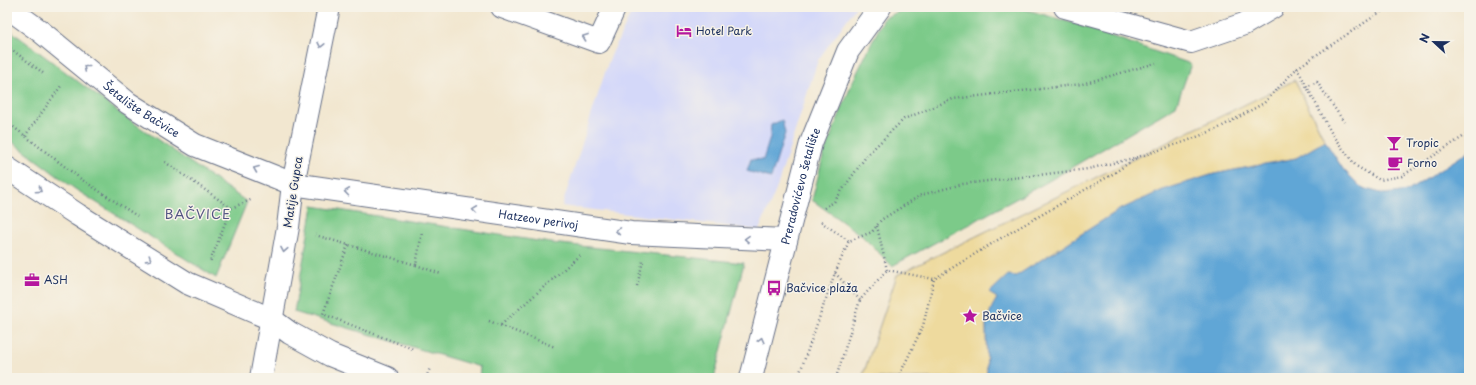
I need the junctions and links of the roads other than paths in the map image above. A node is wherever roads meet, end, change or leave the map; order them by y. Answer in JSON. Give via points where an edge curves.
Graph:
{"nodes":[{"id":1,"x":7,"y":7,"type":"edge"},
{"id":2,"x":329,"y":7,"type":"edge"},
{"id":3,"x":502,"y":7,"type":"edge"},
{"id":4,"x":615,"y":7,"type":"edge"},
{"id":5,"x":880,"y":7,"type":"edge"},
{"id":6,"x":1066,"y":7,"type":"edge"},
{"id":7,"x":1273,"y":7,"type":"edge"},
{"id":8,"x":7,"y":168,"type":"edge"},
{"id":9,"x":292,"y":184,"type":"junction"},
{"id":10,"x":786,"y":240,"type":"junction"},
{"id":11,"x":271,"y":319,"type":"junction"},
{"id":12,"x":261,"y":378,"type":"edge"},
{"id":13,"x":387,"y":378,"type":"edge"},
{"id":14,"x":751,"y":378,"type":"edge"}],
"edges":[{"from":9,"to":1,"type":"street","name":"Šetalište Bačvice","one_way":true,"via":[[195,145],[128,103]]},
{"from":2,"to":9,"type":"street","name":"Matije Gupca","one_way":true},
{"from":4,"to":3,"type":"street","one_way":true,"via":[[599,42]]},
{"from":5,"to":10,"type":"street","name":"Preradovićevo šetalište","via":[[848,51],[811,143]]},
{"from":6,"to":7,"type":"street","via":[[1191,42],[1244,24]]},
{"from":8,"to":11,"type":"street","one_way":true,"via":[[78,216],[187,283]]},
{"from":10,"to":9,"type":"street","name":"Hatzeov perivoj","one_way":true,"via":[[631,233]]},
{"from":9,"to":11,"type":"street","name":"Matije Gupca","one_way":true,"via":[[288,227]]},
{"from":14,"to":10,"type":"street","name":"Preradovićevo šetalište","one_way":true},
{"from":11,"to":12,"type":"street","name":"Matije Gupca"},
{"from":11,"to":13,"type":"street","via":[[290,333],[330,355]]}]}
